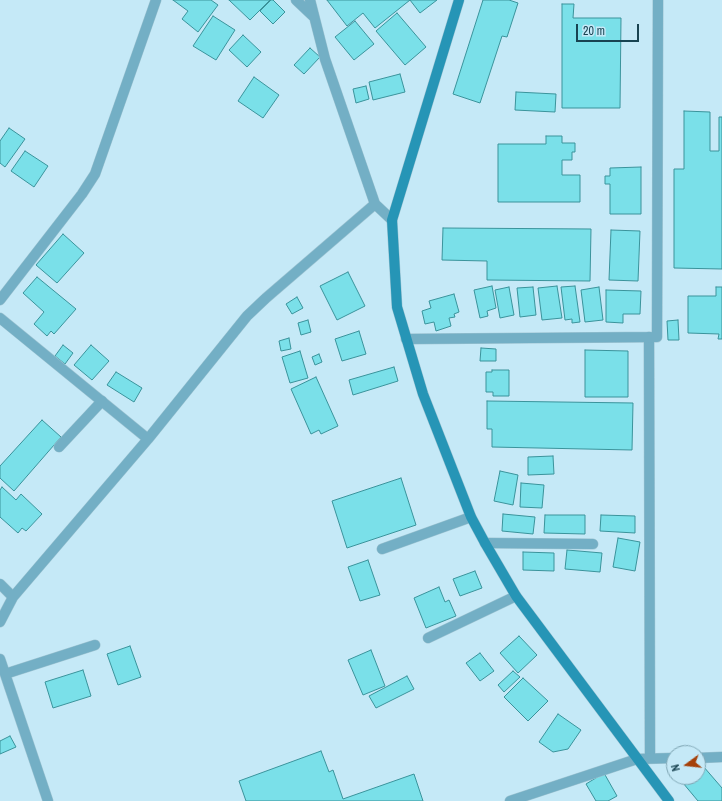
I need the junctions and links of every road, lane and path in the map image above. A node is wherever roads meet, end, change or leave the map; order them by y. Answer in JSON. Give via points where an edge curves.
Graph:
{"nodes":[{"id":1,"x":156,"y":0,"type":"edge"},
{"id":2,"x":296,"y":0,"type":"edge"},
{"id":3,"x":310,"y":0,"type":"edge"},
{"id":4,"x":459,"y":0,"type":"edge"},
{"id":5,"x":658,"y":0,"type":"edge"},
{"id":6,"x":314,"y":17,"type":"junction"},
{"id":7,"x":375,"y":204,"type":"junction"},
{"id":8,"x":392,"y":220,"type":"junction"},
{"id":9,"x":0,"y":300,"type":"edge"},
{"id":10,"x":0,"y":318,"type":"edge"},
{"id":11,"x":649,"y":337,"type":"junction"},
{"id":12,"x":406,"y":339,"type":"junction"},
{"id":13,"x":102,"y":401,"type":"junction"},
{"id":14,"x":148,"y":439,"type":"junction"},
{"id":15,"x":59,"y":447,"type":"dead end"},
{"id":16,"x":471,"y":517,"type":"junction"},
{"id":17,"x":485,"y":543,"type":"junction"},
{"id":18,"x":592,"y":544,"type":"dead end"},
{"id":19,"x":382,"y":549,"type":"dead end"},
{"id":20,"x":0,"y":584,"type":"edge"},
{"id":21,"x":516,"y":596,"type":"junction"},
{"id":22,"x":13,"y":597,"type":"junction"},
{"id":23,"x":0,"y":622,"type":"edge"},
{"id":24,"x":428,"y":638,"type":"dead end"},
{"id":25,"x":95,"y":645,"type":"dead end"},
{"id":26,"x":0,"y":659,"type":"edge"},
{"id":27,"x":5,"y":674,"type":"junction"},
{"id":28,"x":650,"y":758,"type":"junction"},
{"id":29,"x":666,"y":758,"type":"edge"},
{"id":30,"x":706,"y":758,"type":"edge"},
{"id":31,"x":722,"y":758,"type":"edge"},
{"id":32,"x":637,"y":759,"type":"junction"},
{"id":33,"x":48,"y":801,"type":"edge"},
{"id":34,"x":510,"y":801,"type":"edge"},
{"id":35,"x":669,"y":801,"type":"edge"}],
"edges":[{"from":1,"to":9,"type":"street","via":[[95,174]]},
{"from":2,"to":6,"type":"street"},
{"from":3,"to":6,"type":"street"},
{"from":4,"to":8,"type":"street"},
{"from":5,"to":11,"type":"street","via":[[657,337]]},
{"from":6,"to":7,"type":"street","via":[[325,59]]},
{"from":7,"to":8,"type":"street"},
{"from":7,"to":14,"type":"street","via":[[247,316]]},
{"from":8,"to":12,"type":"street","via":[[396,307]]},
{"from":10,"to":13,"type":"street"},
{"from":11,"to":12,"type":"street"},
{"from":11,"to":28,"type":"street"},
{"from":12,"to":16,"type":"street","via":[[423,394]]},
{"from":13,"to":14,"type":"street"},
{"from":13,"to":15,"type":"street"},
{"from":14,"to":22,"type":"street"},
{"from":16,"to":17,"type":"street"},
{"from":16,"to":19,"type":"street"},
{"from":17,"to":18,"type":"street"},
{"from":17,"to":21,"type":"street"},
{"from":20,"to":22,"type":"street"},
{"from":21,"to":24,"type":"street"},
{"from":21,"to":32,"type":"street"},
{"from":22,"to":23,"type":"street"},
{"from":25,"to":27,"type":"street"},
{"from":26,"to":27,"type":"street"},
{"from":27,"to":33,"type":"street"},
{"from":28,"to":29,"type":"street"},
{"from":28,"to":32,"type":"street"},
{"from":30,"to":31,"type":"street"},
{"from":32,"to":34,"type":"street"},
{"from":32,"to":35,"type":"street"}]}
